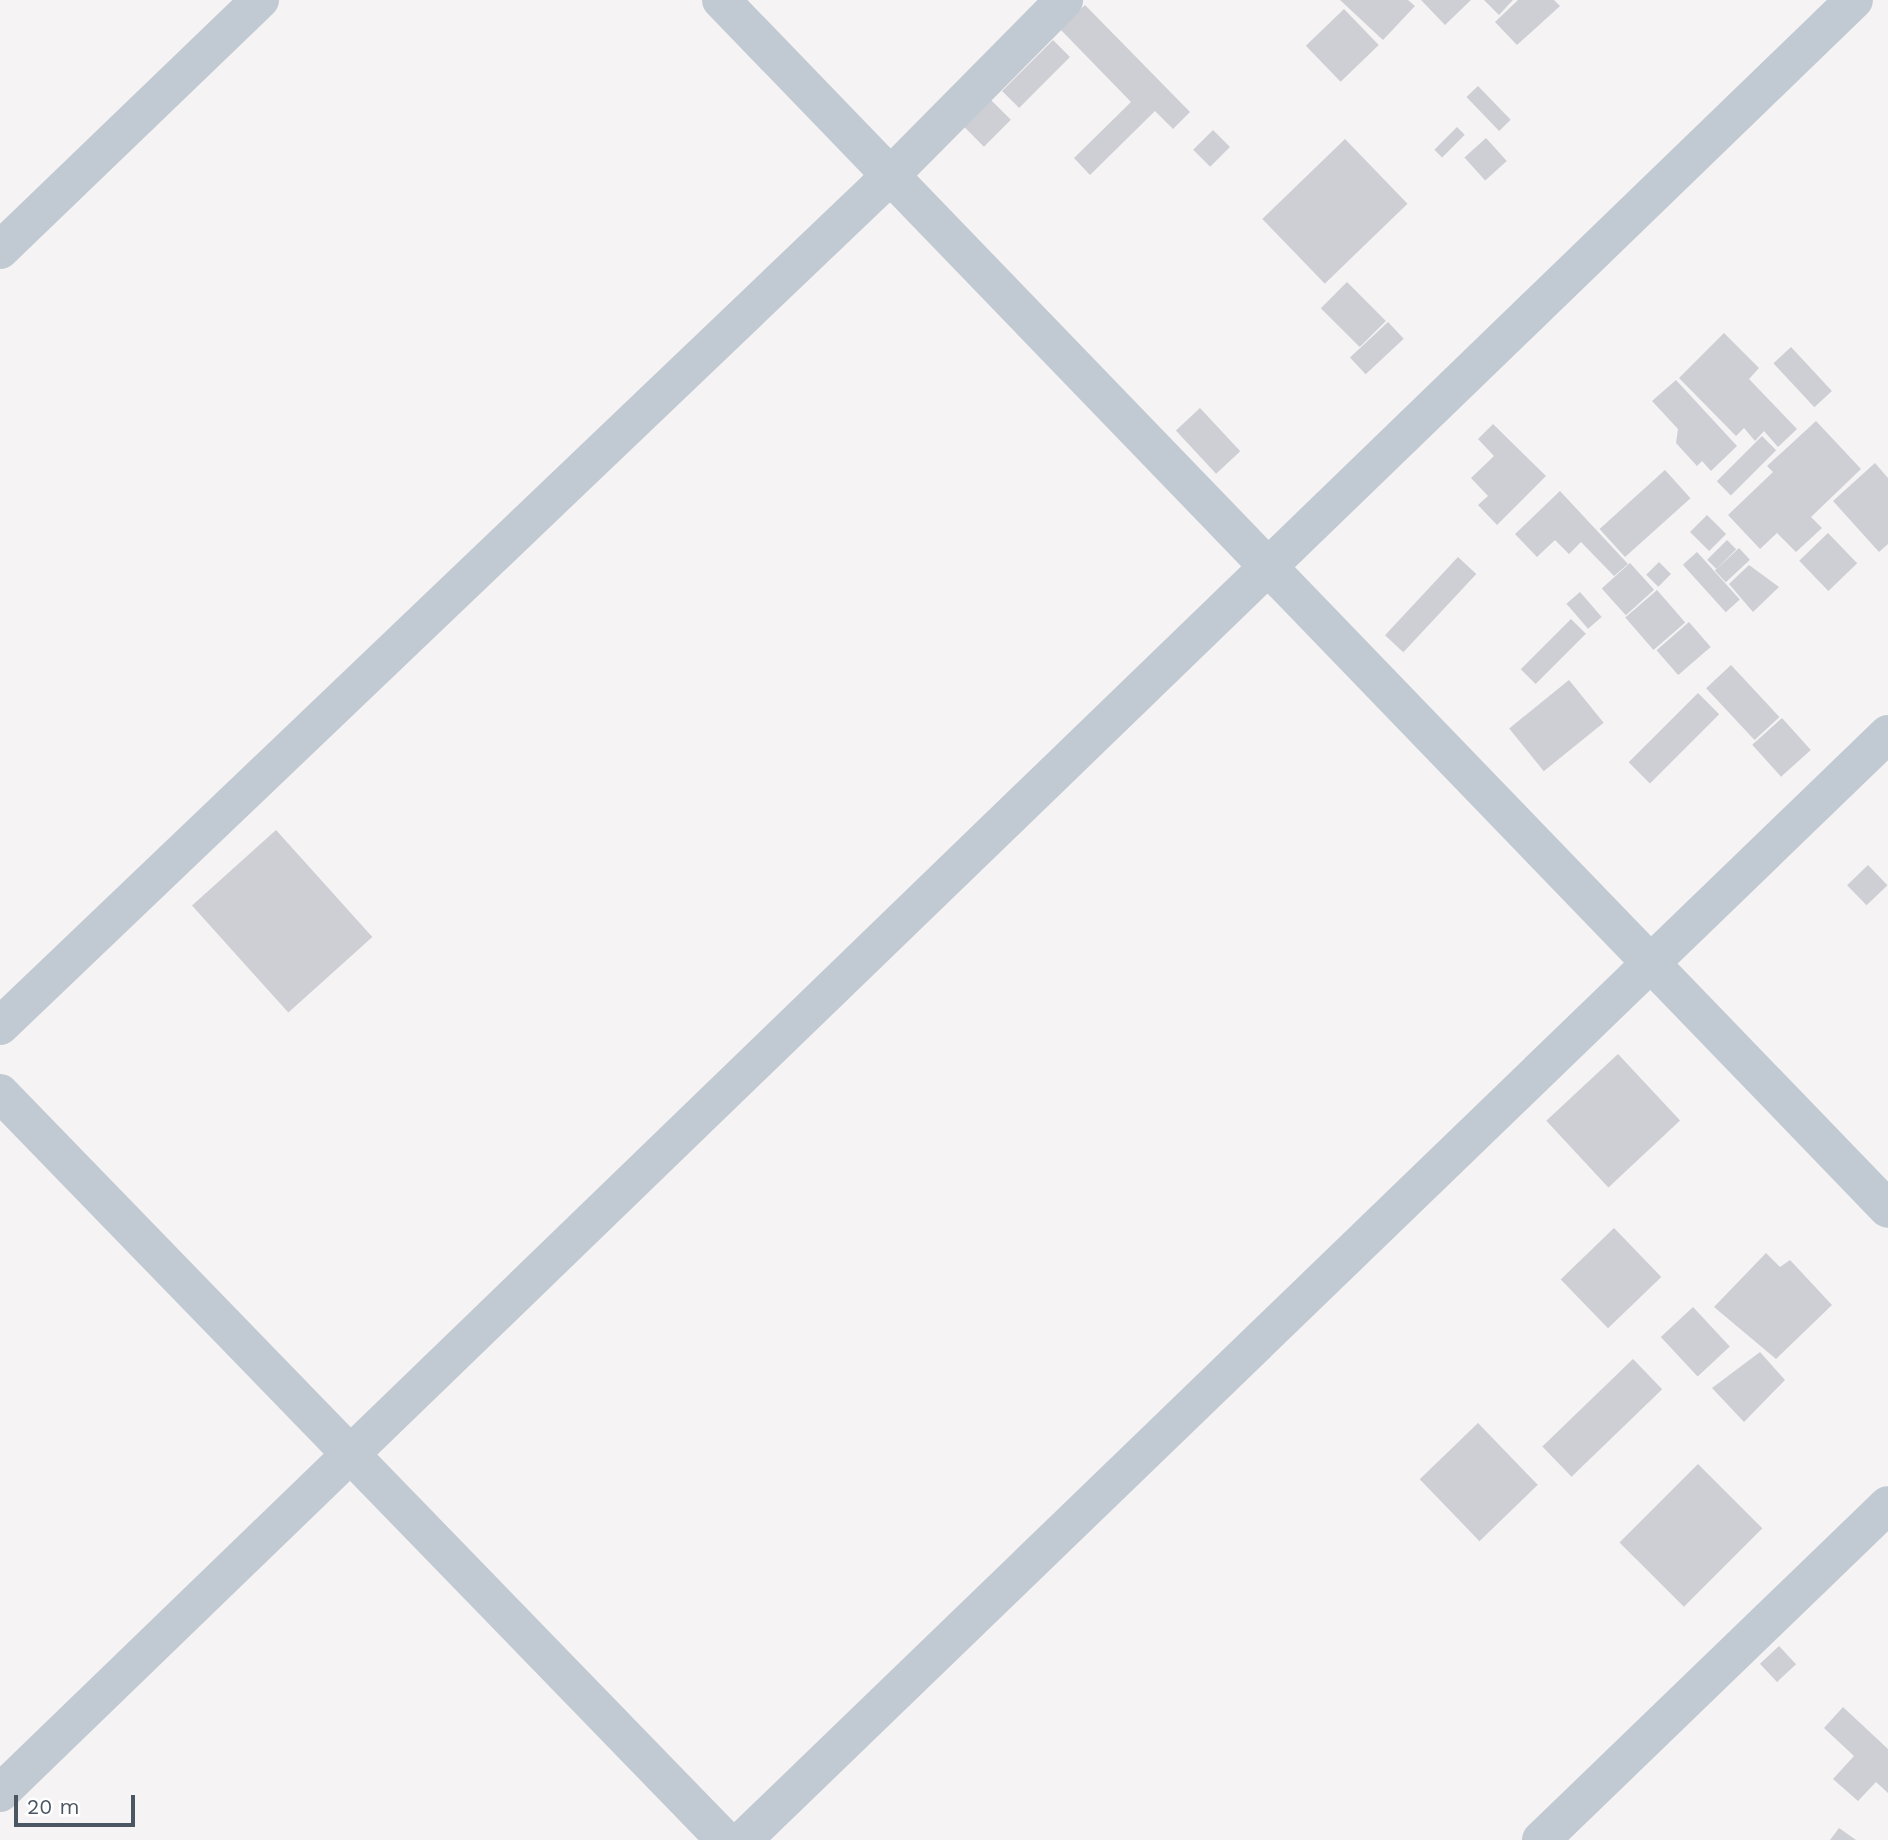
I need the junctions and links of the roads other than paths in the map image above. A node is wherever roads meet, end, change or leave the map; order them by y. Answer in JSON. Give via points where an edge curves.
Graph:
{"nodes":[{"id":1,"x":260,"y":0,"type":"edge"},
{"id":2,"x":721,"y":0,"type":"edge"},
{"id":3,"x":1064,"y":0,"type":"edge"},
{"id":4,"x":1854,"y":0,"type":"edge"},
{"id":5,"x":889,"y":177,"type":"junction"},
{"id":6,"x":0,"y":250,"type":"edge"},
{"id":7,"x":1269,"y":570,"type":"junction"},
{"id":8,"x":1888,"y":734,"type":"edge"},
{"id":9,"x":1651,"y":965,"type":"junction"},
{"id":10,"x":0,"y":1026,"type":"edge"},
{"id":11,"x":0,"y":1093,"type":"edge"},
{"id":12,"x":1888,"y":1209,"type":"edge"},
{"id":13,"x":351,"y":1457,"type":"junction"},
{"id":14,"x":1888,"y":1505,"type":"edge"},
{"id":15,"x":0,"y":1793,"type":"edge"},
{"id":16,"x":725,"y":1840,"type":"edge"},
{"id":17,"x":743,"y":1840,"type":"edge"},
{"id":18,"x":1541,"y":1840,"type":"edge"}],
"edges":[{"from":1,"to":6,"type":"street"},
{"from":2,"to":5,"type":"street"},
{"from":3,"to":5,"type":"street"},
{"from":4,"to":7,"type":"street"},
{"from":5,"to":7,"type":"street"},
{"from":5,"to":10,"type":"street"},
{"from":7,"to":9,"type":"street"},
{"from":7,"to":13,"type":"street"},
{"from":8,"to":9,"type":"street"},
{"from":9,"to":12,"type":"street"},
{"from":9,"to":17,"type":"street"},
{"from":11,"to":13,"type":"street"},
{"from":13,"to":15,"type":"street"},
{"from":13,"to":16,"type":"street"},
{"from":14,"to":18,"type":"street"}]}
